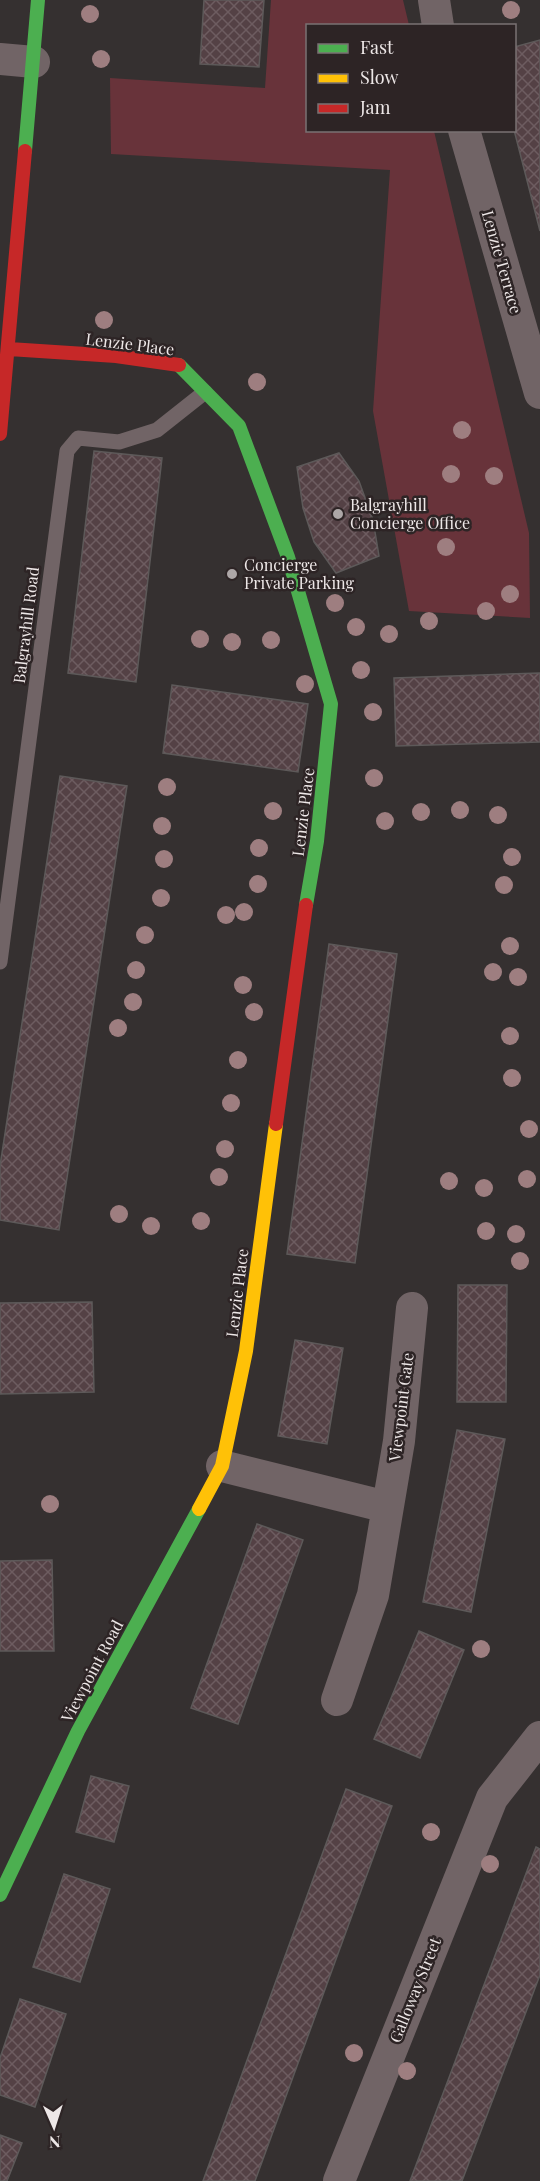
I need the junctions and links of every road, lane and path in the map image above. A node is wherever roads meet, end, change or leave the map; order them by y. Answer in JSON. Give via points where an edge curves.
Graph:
{"nodes":[{"id":1,"x":38,"y":0,"type":"edge"},
{"id":2,"x":434,"y":0,"type":"edge"},
{"id":3,"x":438,"y":24,"type":"edge"},
{"id":4,"x":0,"y":59,"type":"edge"},
{"id":5,"x":34,"y":62,"type":"junction"},
{"id":6,"x":465,"y":132,"type":"edge"},
{"id":7,"x":9,"y":349,"type":"junction"},
{"id":8,"x":205,"y":392,"type":"junction"},
{"id":9,"x":540,"y":393,"type":"edge"},
{"id":10,"x":0,"y":434,"type":"edge"},
{"id":11,"x":0,"y":962,"type":"edge"},
{"id":12,"x":412,"y":1308,"type":"dead end"},
{"id":13,"x":222,"y":1466,"type":"junction"},
{"id":14,"x":387,"y":1507,"type":"junction"},
{"id":15,"x":337,"y":1700,"type":"dead end"},
{"id":16,"x":540,"y":1737,"type":"edge"},
{"id":17,"x":0,"y":1895,"type":"edge"},
{"id":18,"x":339,"y":2181,"type":"edge"}],
"edges":[{"from":1,"to":5,"type":"street"},
{"from":2,"to":3,"type":"street"},
{"from":4,"to":5,"type":"street"},
{"from":5,"to":7,"type":"street"},
{"from":6,"to":9,"type":"street","name":"Lenzie Terrace"},
{"from":7,"to":8,"type":"street","name":"Lenzie Place","via":[[178,364]]},
{"from":7,"to":10,"type":"street"},
{"from":8,"to":11,"type":"lane","name":"Balgrayhill Road","via":[[157,430],[119,442],[78,438],[67,451]]},
{"from":8,"to":13,"type":"street","name":"Lenzie Place","via":[[239,426],[288,557],[331,704],[317,841],[298,954],[246,1351]]},
{"from":12,"to":14,"type":"street","name":"Viewpoint Gate","via":[[399,1441]]},
{"from":13,"to":14,"type":"street"},
{"from":13,"to":17,"type":"street","name":"Viewpoint Road","via":[[78,1731]]},
{"from":14,"to":15,"type":"street","name":"Viewpoint Gate","via":[[373,1595]]},
{"from":16,"to":18,"type":"street","name":"Galloway Street","via":[[492,1798]]}]}
